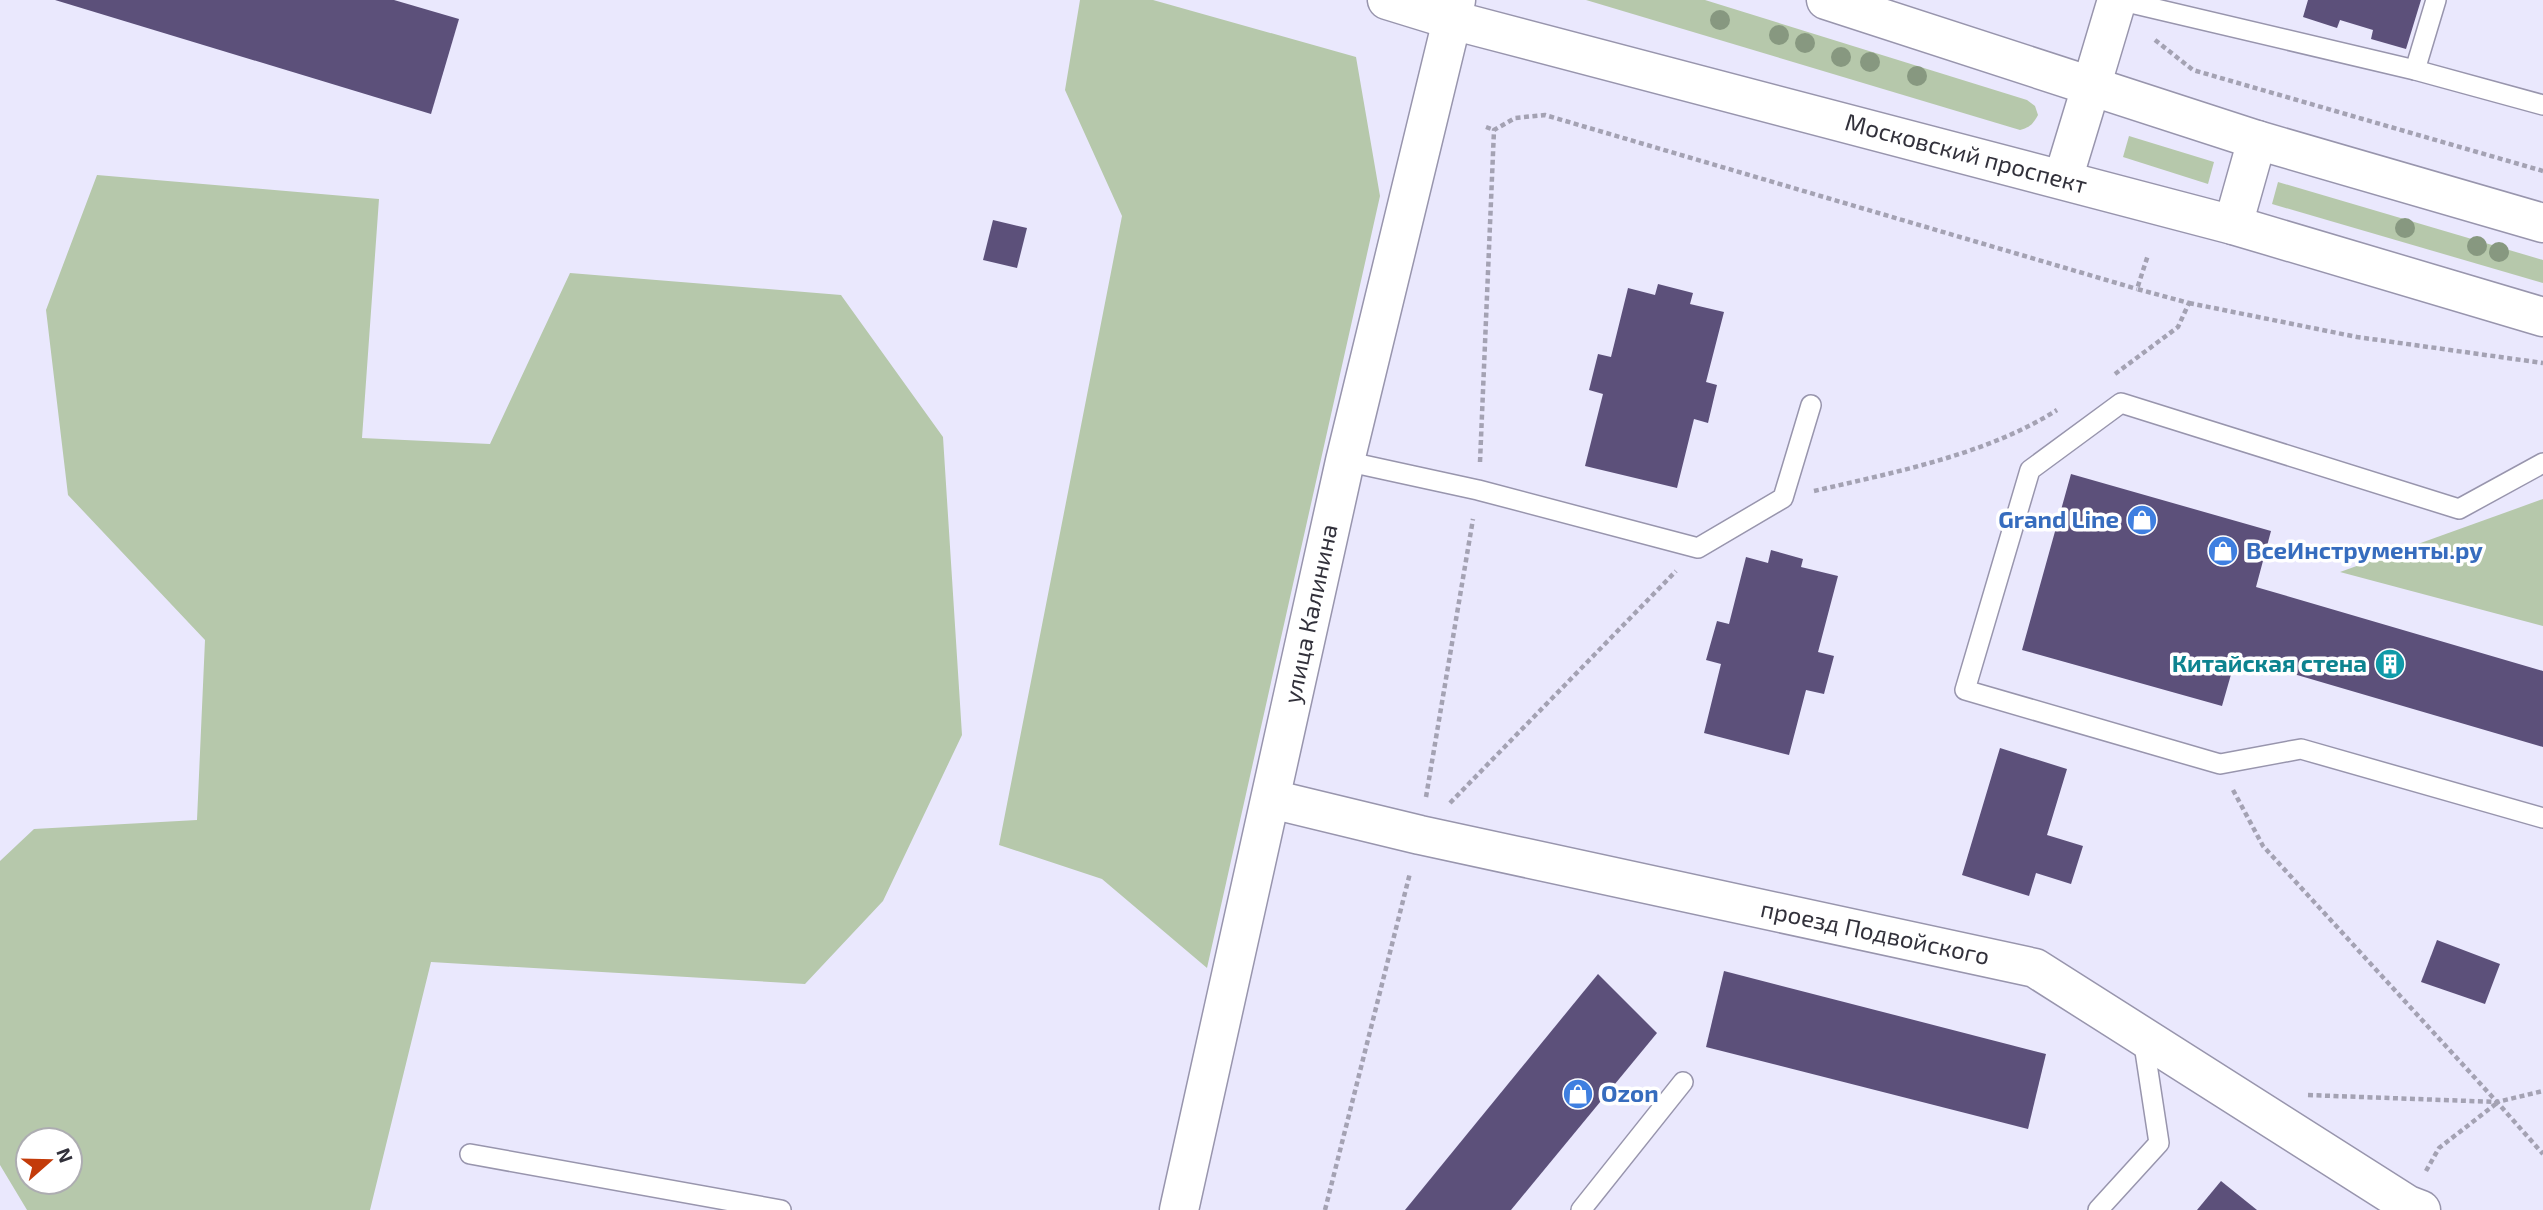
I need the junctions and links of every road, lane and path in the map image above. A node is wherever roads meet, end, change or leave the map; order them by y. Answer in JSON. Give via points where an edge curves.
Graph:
{"nodes":[{"id":1,"x":1387,"y":0,"type":"edge"},
{"id":2,"x":1826,"y":0,"type":"edge"},
{"id":3,"x":2117,"y":0,"type":"edge"},
{"id":4,"x":2436,"y":0,"type":"edge"},
{"id":5,"x":1454,"y":10,"type":"edge"},
{"id":6,"x":2193,"y":70,"type":"dead end"},
{"id":7,"x":2415,"y":70,"type":"junction"},
{"id":8,"x":2091,"y":87,"type":"junction"},
{"id":9,"x":2543,"y":105,"type":"edge"},
{"id":10,"x":1486,"y":127,"type":"dead end"},
{"id":11,"x":1494,"y":130,"type":"junction"},
{"id":12,"x":2257,"y":140,"type":"junction"},
{"id":13,"x":2543,"y":170,"type":"edge"},
{"id":14,"x":2063,"y":179,"type":"junction"},
{"id":15,"x":2543,"y":223,"type":"edge"},
{"id":16,"x":2233,"y":225,"type":"junction"},
{"id":17,"x":2148,"y":256,"type":"dead end"},
{"id":18,"x":2137,"y":289,"type":"junction"},
{"id":19,"x":2189,"y":303,"type":"junction"},
{"id":20,"x":2543,"y":317,"type":"edge"},
{"id":21,"x":2543,"y":363,"type":"edge"},
{"id":22,"x":2110,"y":377,"type":"dead end"},
{"id":23,"x":2068,"y":403,"type":"dead end"},
{"id":24,"x":1811,"y":405,"type":"dead end"},
{"id":25,"x":1345,"y":461,"type":"junction"},
{"id":26,"x":2543,"y":463,"type":"edge"},
{"id":27,"x":1478,"y":490,"type":"junction"},
{"id":28,"x":1783,"y":498,"type":"junction"},
{"id":29,"x":1698,"y":548,"type":"junction"},
{"id":30,"x":2220,"y":764,"type":"junction"},
{"id":31,"x":1270,"y":799,"type":"junction"},
{"id":32,"x":2543,"y":818,"type":"edge"},
{"id":33,"x":1420,"y":835,"type":"junction"},
{"id":34,"x":2143,"y":1037,"type":"junction"},
{"id":35,"x":1683,"y":1082,"type":"dead end"},
{"id":36,"x":2543,"y":1091,"type":"edge"},
{"id":37,"x":2298,"y":1095,"type":"dead end"},
{"id":38,"x":2497,"y":1102,"type":"junction"},
{"id":39,"x":2439,"y":1147,"type":"dead end"},
{"id":40,"x":470,"y":1154,"type":"dead end"},
{"id":41,"x":2543,"y":1154,"type":"edge"},
{"id":42,"x":781,"y":1210,"type":"edge"},
{"id":43,"x":1179,"y":1210,"type":"edge"},
{"id":44,"x":1325,"y":1210,"type":"edge"},
{"id":45,"x":1581,"y":1210,"type":"edge"},
{"id":46,"x":2098,"y":1210,"type":"edge"},
{"id":47,"x":2421,"y":1210,"type":"edge"}],
"edges":[{"from":1,"to":5,"type":"main road","name":"Московский проспект"},
{"from":2,"to":8,"type":"main road"},
{"from":3,"to":7,"type":"lane"},
{"from":3,"to":8,"type":"main road"},
{"from":4,"to":7,"type":"lane"},
{"from":5,"to":14,"type":"main road","name":"Московский проспект"},
{"from":5,"to":25,"type":"main road","name":"улица Калинина"},
{"from":6,"to":13,"type":"path"},
{"from":7,"to":9,"type":"lane"},
{"from":8,"to":12,"type":"main road"},
{"from":8,"to":14,"type":"main road"},
{"from":10,"to":11,"type":"path"},
{"from":11,"to":18,"type":"path","via":[[1515,118],[1545,115]]},
{"from":11,"to":27,"type":"path"},
{"from":12,"to":15,"type":"main road"},
{"from":12,"to":16,"type":"main road"},
{"from":14,"to":16,"type":"main road","name":"Московский проспект"},
{"from":16,"to":20,"type":"main road","name":"Московский проспект"},
{"from":17,"to":18,"type":"path"},
{"from":18,"to":19,"type":"path"},
{"from":19,"to":21,"type":"path","via":[[2357,337]]},
{"from":19,"to":22,"type":"path","via":[[2178,327]]},
{"from":23,"to":28,"type":"path","via":[[2026,429],[1912,468]]},
{"from":24,"to":28,"type":"lane"},
{"from":25,"to":27,"type":"lane"},
{"from":25,"to":31,"type":"main road","name":"улица Калинина"},
{"from":26,"to":30,"type":"lane","via":[[2459,509],[2121,403],[2029,470],[1965,690]]},
{"from":27,"to":29,"type":"lane"},
{"from":27,"to":33,"type":"path"},
{"from":28,"to":29,"type":"lane"},
{"from":29,"to":33,"type":"path"},
{"from":30,"to":32,"type":"lane","via":[[2301,749]]},
{"from":30,"to":38,"type":"path","via":[[2263,846]]},
{"from":31,"to":33,"type":"main road","name":"проезд Подвойского"},
{"from":31,"to":43,"type":"main road","name":"улица Калинина"},
{"from":33,"to":34,"type":"main road","name":"проезд Подвойского","via":[[2035,968]]},
{"from":33,"to":44,"type":"path"},
{"from":34,"to":46,"type":"lane","via":[[2159,1143]]},
{"from":34,"to":47,"type":"main road","name":"проезд Подвойского"},
{"from":35,"to":45,"type":"lane"},
{"from":36,"to":38,"type":"path"},
{"from":37,"to":38,"type":"path"},
{"from":38,"to":39,"type":"path"},
{"from":38,"to":41,"type":"path"},
{"from":40,"to":42,"type":"lane"}]}
